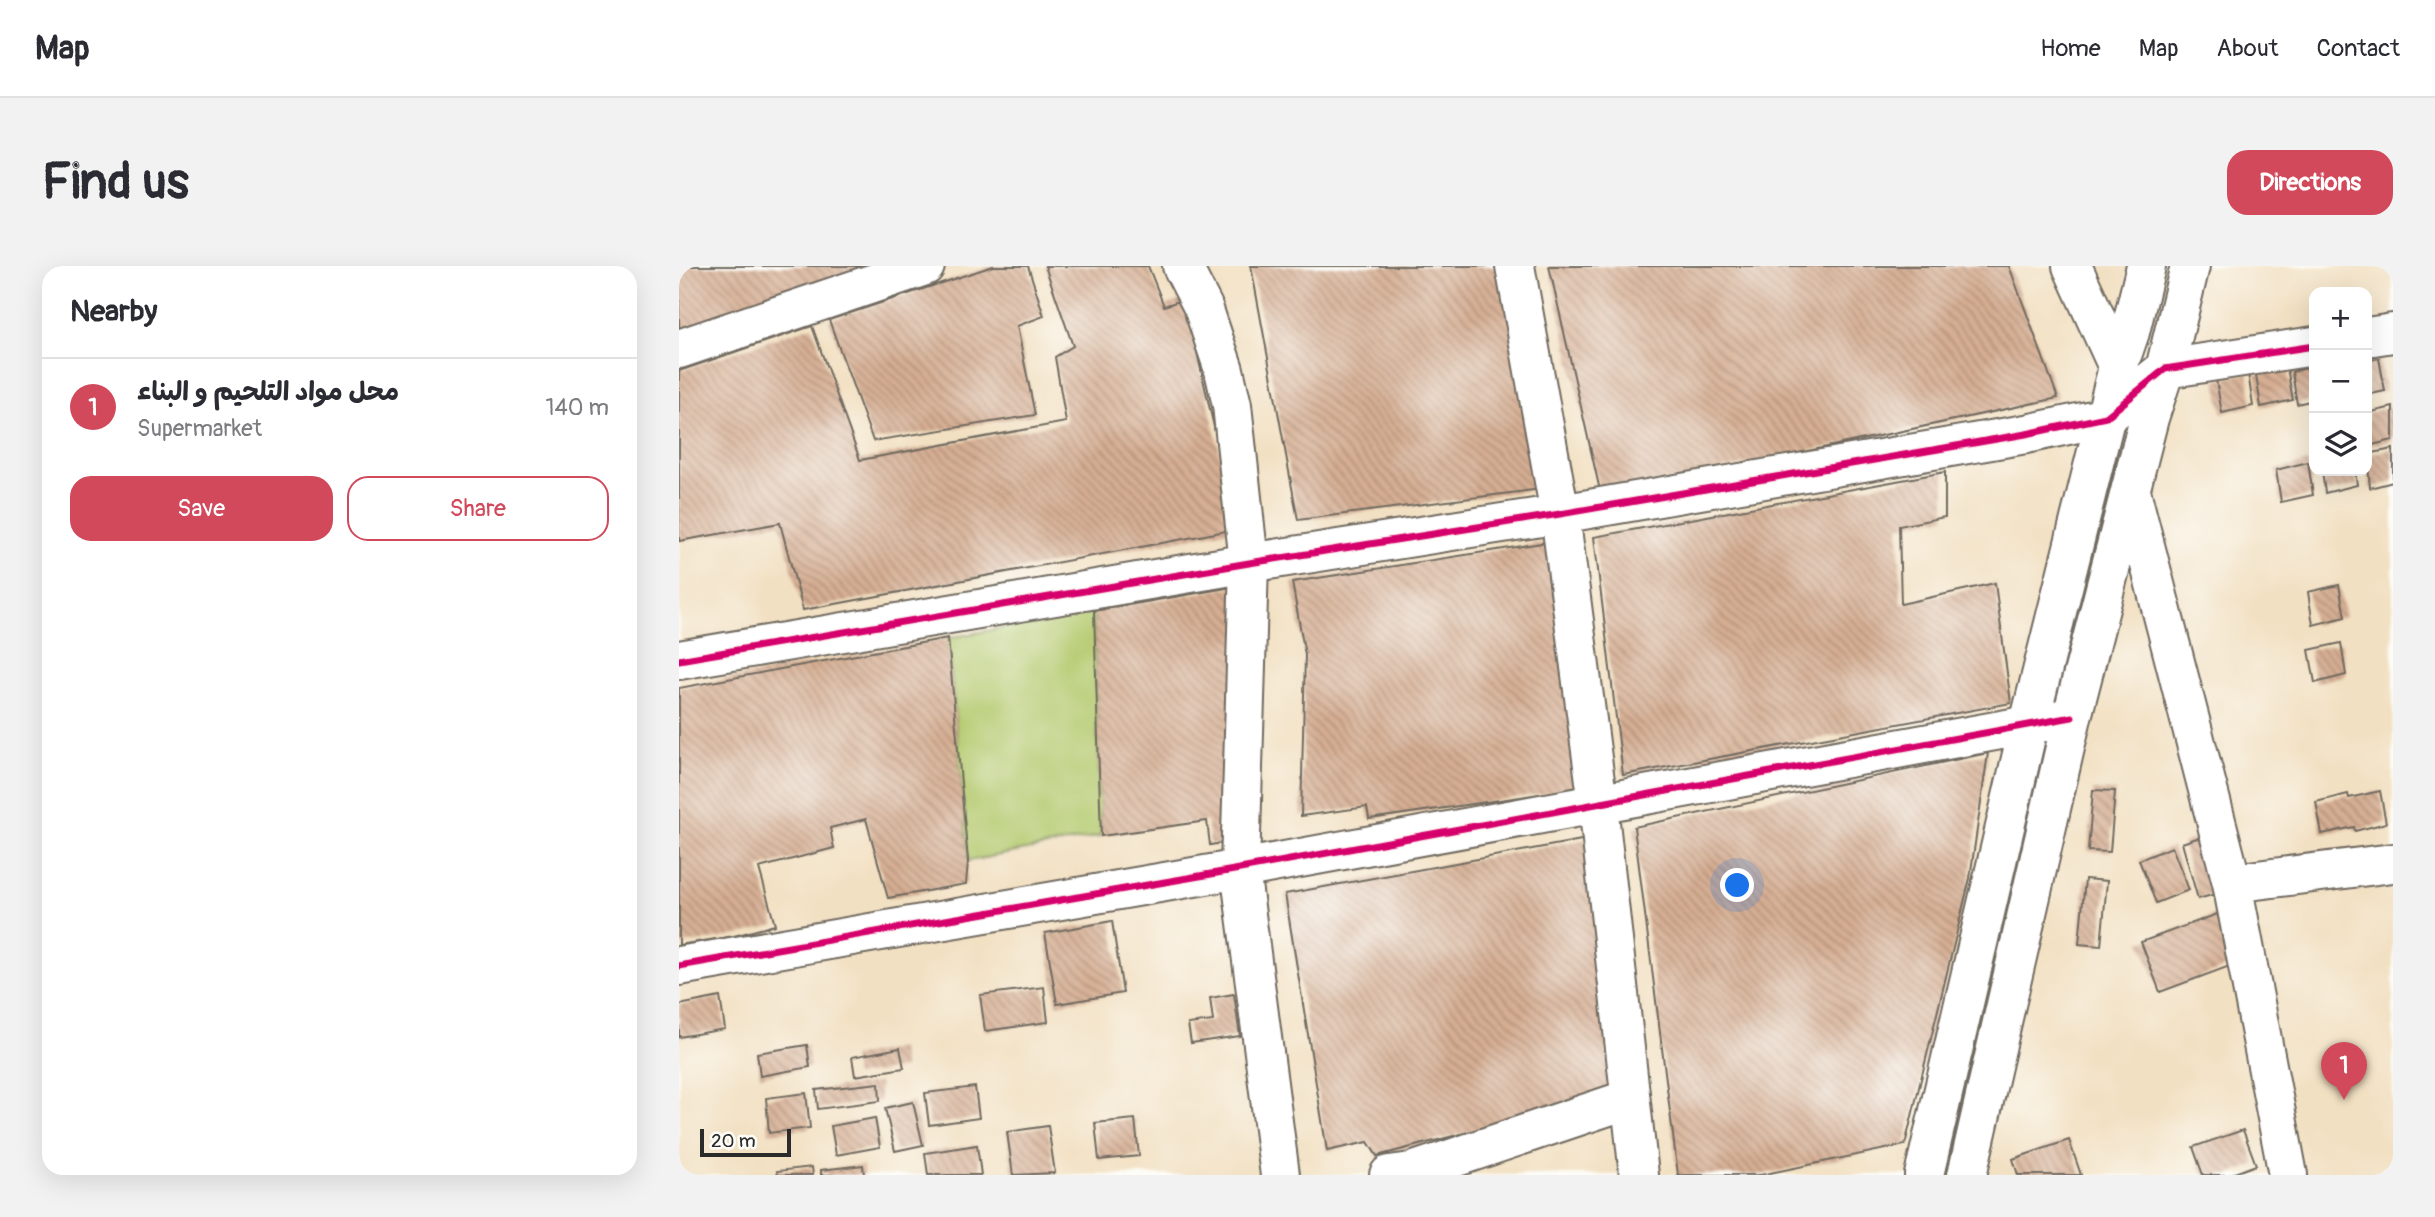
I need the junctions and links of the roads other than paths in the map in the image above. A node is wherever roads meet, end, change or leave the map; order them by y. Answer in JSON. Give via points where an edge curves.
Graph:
{"nodes":[{"id":1,"x":925,"y":266,"type":"edge"},
{"id":2,"x":1182,"y":266,"type":"edge"},
{"id":3,"x":1515,"y":266,"type":"edge"},
{"id":4,"x":2072,"y":266,"type":"edge"},
{"id":5,"x":2147,"y":266,"type":"edge"},
{"id":6,"x":2190,"y":266,"type":"edge"},
{"id":7,"x":2393,"y":333,"type":"edge"},
{"id":8,"x":2372,"y":336,"type":"edge"},
{"id":9,"x":2309,"y":347,"type":"edge"},
{"id":10,"x":679,"y":349,"type":"edge"},
{"id":11,"x":2118,"y":367,"type":"junction"},
{"id":12,"x":2165,"y":369,"type":"junction"},
{"id":13,"x":2106,"y":417,"type":"junction"},
{"id":14,"x":2131,"y":492,"type":"junction"},
{"id":15,"x":1560,"y":514,"type":"junction"},
{"id":16,"x":1249,"y":563,"type":"junction"},
{"id":17,"x":679,"y":660,"type":"edge"},
{"id":18,"x":2071,"y":717,"type":"junction"},
{"id":19,"x":2029,"y":724,"type":"junction"},
{"id":20,"x":1598,"y":804,"type":"junction"},
{"id":21,"x":2393,"y":863,"type":"edge"},
{"id":22,"x":1240,"y":869,"type":"junction"},
{"id":23,"x":2232,"y":883,"type":"junction"},
{"id":24,"x":679,"y":966,"type":"edge"},
{"id":25,"x":1629,"y":1099,"type":"junction"},
{"id":26,"x":1280,"y":1175,"type":"edge"},
{"id":27,"x":1389,"y":1175,"type":"edge"},
{"id":28,"x":1639,"y":1175,"type":"edge"},
{"id":29,"x":1924,"y":1175,"type":"edge"},
{"id":30,"x":1967,"y":1175,"type":"edge"},
{"id":31,"x":2287,"y":1175,"type":"edge"}],
"edges":[{"from":1,"to":10,"type":"street"},
{"from":2,"to":16,"type":"street","via":[[1203,307],[1232,405]]},
{"from":3,"to":15,"type":"street"},
{"from":4,"to":11,"type":"street"},
{"from":5,"to":11,"type":"street"},
{"from":6,"to":12,"type":"street"},
{"from":7,"to":8,"type":"street"},
{"from":9,"to":12,"type":"street"},
{"from":11,"to":13,"type":"street"},
{"from":12,"to":13,"type":"street"},
{"from":12,"to":14,"type":"street"},
{"from":13,"to":15,"type":"street"},
{"from":13,"to":19,"type":"street"},
{"from":14,"to":18,"type":"street"},
{"from":14,"to":23,"type":"street"},
{"from":15,"to":16,"type":"street"},
{"from":15,"to":20,"type":"street"},
{"from":16,"to":17,"type":"street"},
{"from":16,"to":22,"type":"street"},
{"from":18,"to":19,"type":"street"},
{"from":18,"to":30,"type":"street"},
{"from":19,"to":20,"type":"street"},
{"from":19,"to":29,"type":"street"},
{"from":20,"to":22,"type":"street"},
{"from":20,"to":25,"type":"street"},
{"from":21,"to":23,"type":"street"},
{"from":22,"to":24,"type":"street"},
{"from":22,"to":26,"type":"street"},
{"from":23,"to":31,"type":"street"},
{"from":25,"to":27,"type":"street","via":[[1412,1172]]},
{"from":25,"to":28,"type":"street"}]}
